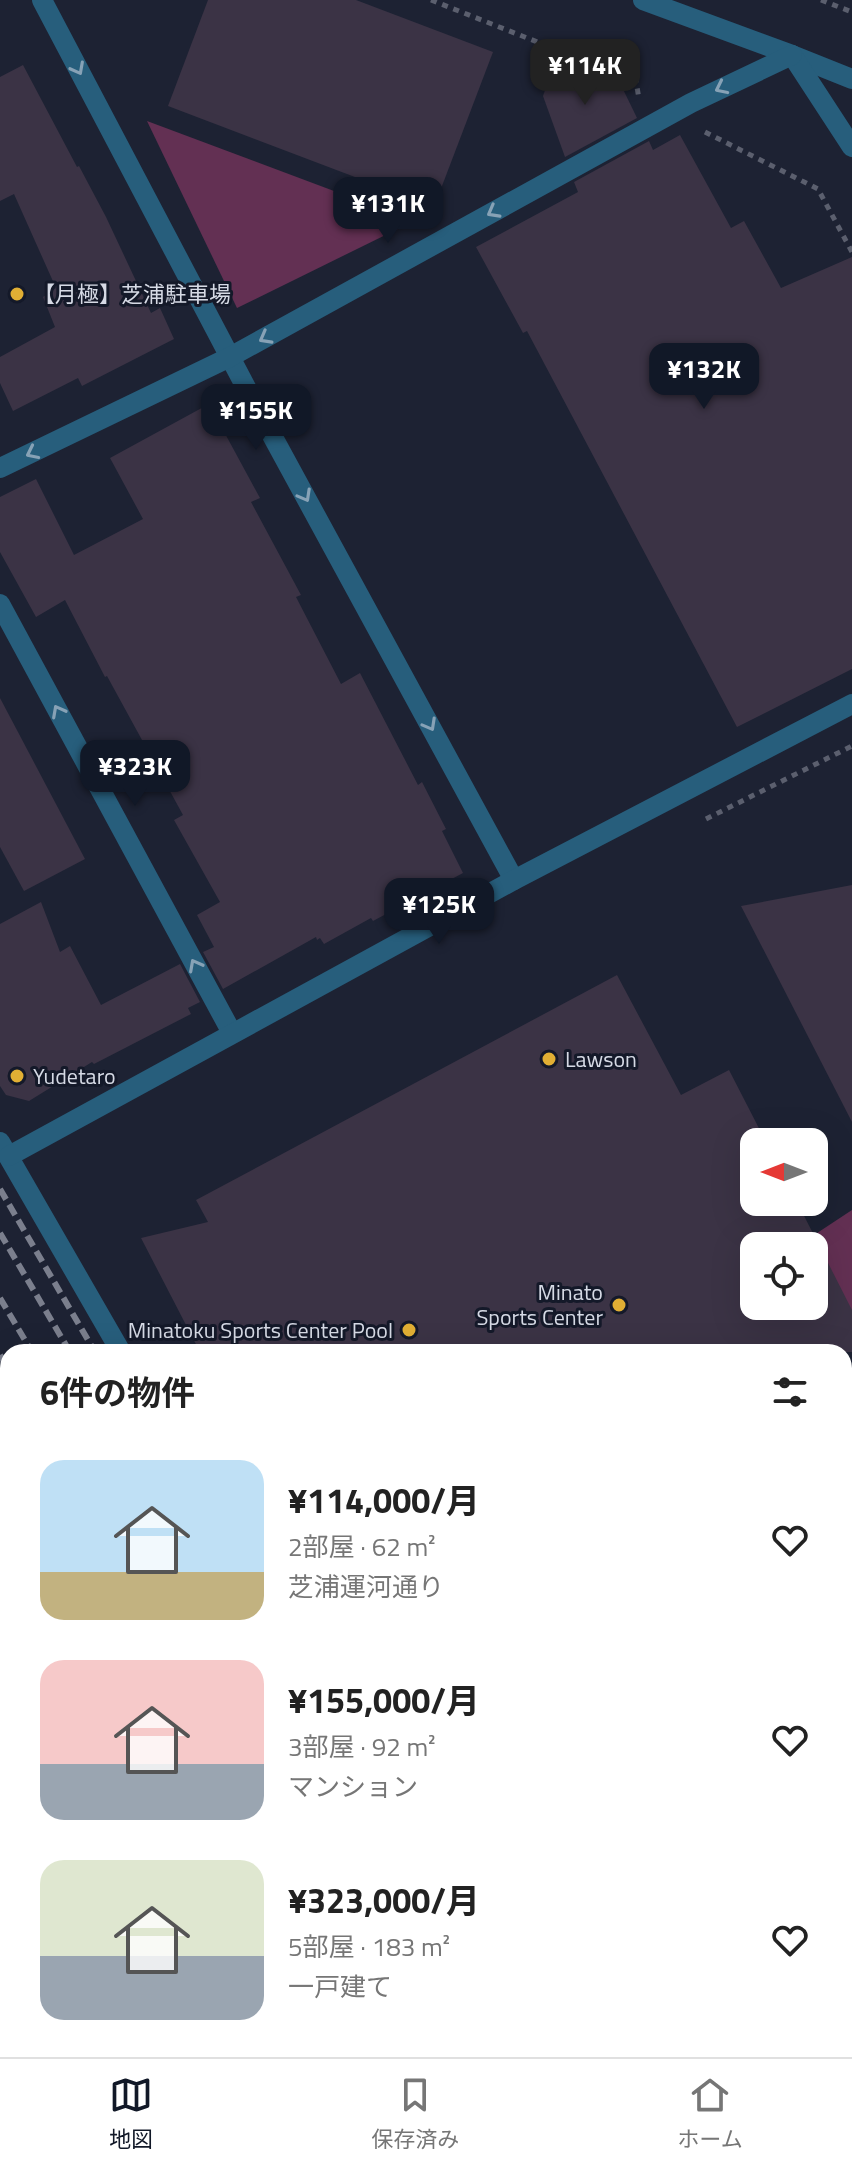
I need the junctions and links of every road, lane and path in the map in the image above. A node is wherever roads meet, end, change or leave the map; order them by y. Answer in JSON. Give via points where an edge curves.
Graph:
{"nodes":[{"id":1,"x":42,"y":0,"type":"edge"},
{"id":2,"x":431,"y":0,"type":"edge"},
{"id":3,"x":643,"y":0,"type":"edge"},
{"id":4,"x":821,"y":0,"type":"edge"},
{"id":5,"x":852,"y":12,"type":"edge"},
{"id":6,"x":792,"y":55,"type":"junction"},
{"id":7,"x":852,"y":79,"type":"edge"},
{"id":8,"x":641,"y":106,"type":"dead end"},
{"id":9,"x":698,"y":130,"type":"dead end"},
{"id":10,"x":852,"y":147,"type":"edge"},
{"id":11,"x":852,"y":252,"type":"edge"},
{"id":12,"x":230,"y":357,"type":"junction"},
{"id":13,"x":0,"y":468,"type":"edge"},
{"id":14,"x":0,"y":604,"type":"edge"},
{"id":15,"x":852,"y":704,"type":"edge"},
{"id":16,"x":514,"y":880,"type":"junction"},
{"id":17,"x":232,"y":1033,"type":"junction"},
{"id":18,"x":4,"y":1149,"type":"edge"},
{"id":19,"x":116,"y":1344,"type":"edge"}],
"edges":[{"from":1,"to":12,"type":"street","one_way":true},
{"from":2,"to":8,"type":"path","via":[[636,81]]},
{"from":3,"to":6,"type":"street"},
{"from":4,"to":5,"type":"path"},
{"from":6,"to":7,"type":"street"},
{"from":6,"to":10,"type":"street"},
{"from":6,"to":12,"type":"street","one_way":true,"via":[[691,103]]},
{"from":9,"to":11,"type":"path","via":[[818,189]]},
{"from":12,"to":13,"type":"street","one_way":true},
{"from":12,"to":16,"type":"street","one_way":true},
{"from":17,"to":14,"type":"street","one_way":true},
{"from":15,"to":16,"type":"street"},
{"from":16,"to":17,"type":"street"},
{"from":17,"to":18,"type":"street"},
{"from":18,"to":19,"type":"street"}]}
